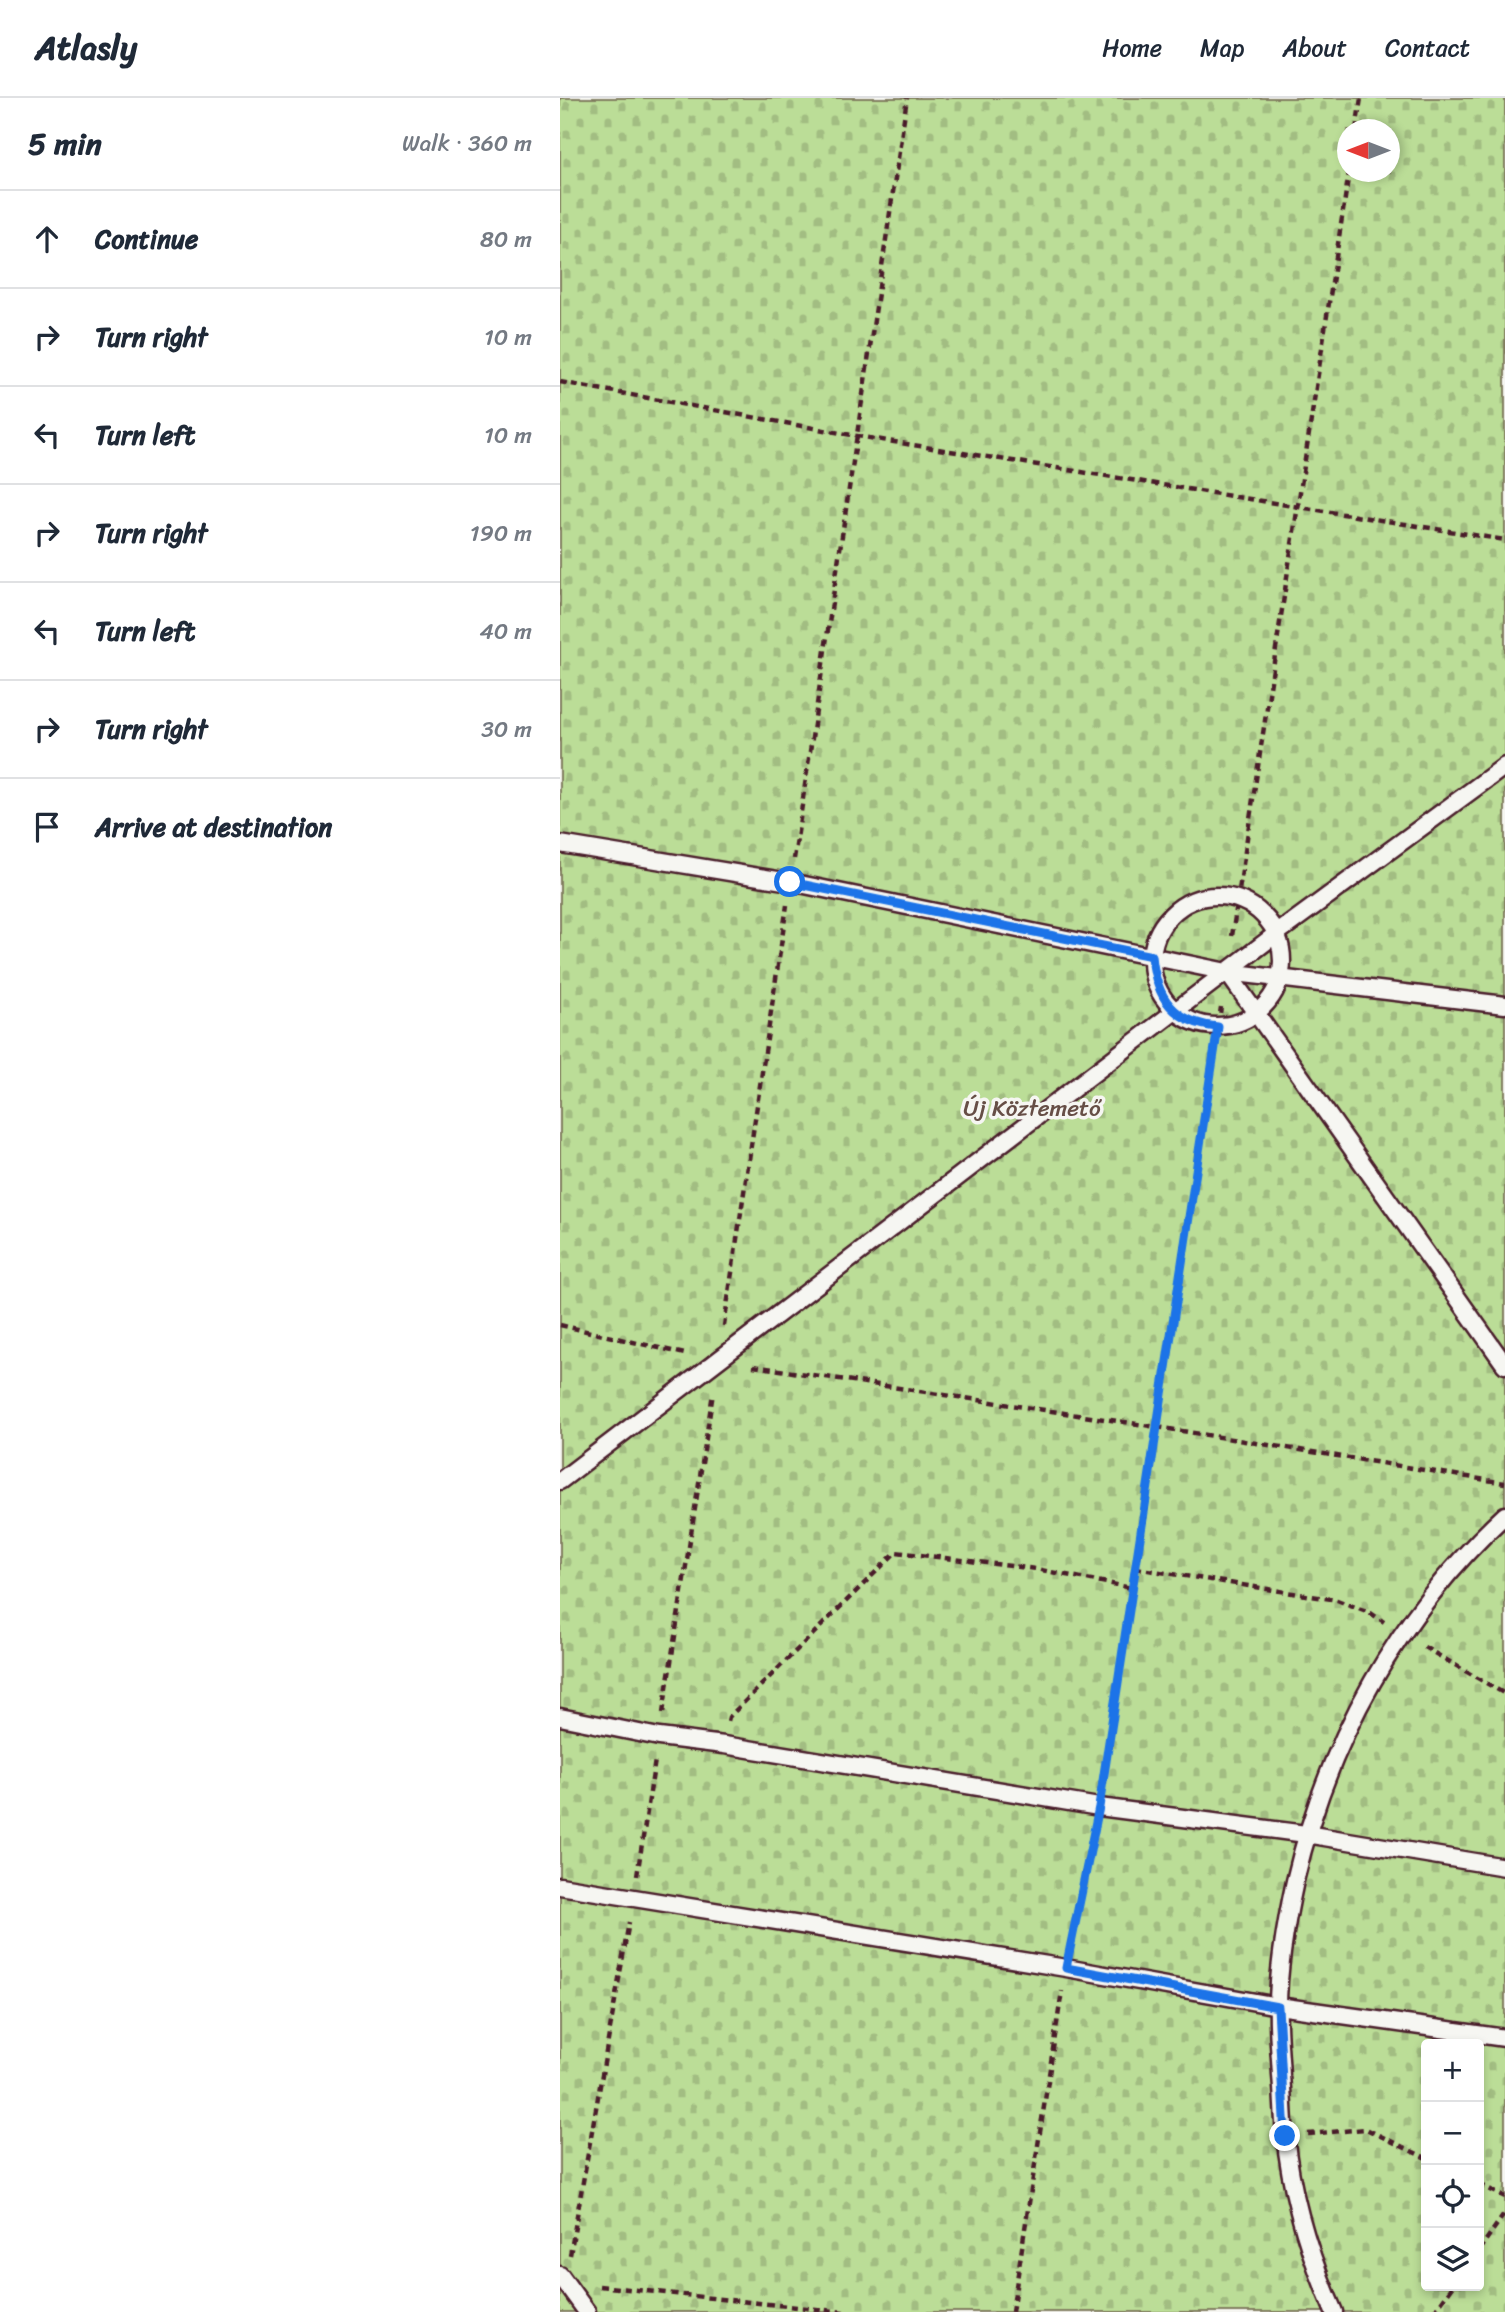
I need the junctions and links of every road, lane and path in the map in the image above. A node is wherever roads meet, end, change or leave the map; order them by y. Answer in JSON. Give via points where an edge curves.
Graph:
{"nodes":[{"id":1,"x":908,"y":98,"type":"edge"},
{"id":2,"x":1361,"y":98,"type":"edge"},
{"id":3,"x":1358,"y":119,"type":"edge"},
{"id":4,"x":1347,"y":182,"type":"edge"},
{"id":5,"x":560,"y":383,"type":"edge"},
{"id":6,"x":857,"y":436,"type":"junction"},
{"id":7,"x":1296,"y":507,"type":"junction"},
{"id":8,"x":1505,"y":540,"type":"edge"},
{"id":9,"x":1505,"y":766,"type":"edge"},
{"id":10,"x":560,"y":844,"type":"edge"},
{"id":11,"x":790,"y":882,"type":"junction"},
{"id":12,"x":1237,"y":899,"type":"junction"},
{"id":13,"x":1276,"y":934,"type":"junction"},
{"id":14,"x":1152,"y":956,"type":"junction"},
{"id":15,"x":1227,"y":972,"type":"junction"},
{"id":16,"x":1280,"y":979,"type":"junction"},
{"id":17,"x":1505,"y":1005,"type":"edge"},
{"id":18,"x":1175,"y":1012,"type":"junction"},
{"id":19,"x":1256,"y":1014,"type":"junction"},
{"id":20,"x":1218,"y":1027,"type":"junction"},
{"id":21,"x":560,"y":1325,"type":"edge"},
{"id":22,"x":718,"y":1361,"type":"junction"},
{"id":23,"x":1505,"y":1365,"type":"edge"},
{"id":24,"x":1157,"y":1427,"type":"junction"},
{"id":25,"x":560,"y":1481,"type":"edge"},
{"id":26,"x":1505,"y":1483,"type":"edge"},
{"id":27,"x":1505,"y":1515,"type":"edge"},
{"id":28,"x":1135,"y":1568,"type":"junction"},
{"id":29,"x":1132,"y":1588,"type":"junction"},
{"id":30,"x":1401,"y":1634,"type":"junction"},
{"id":31,"x":1505,"y":1694,"type":"edge"},
{"id":32,"x":560,"y":1717,"type":"edge"},
{"id":33,"x":659,"y":1737,"type":"junction"},
{"id":34,"x":724,"y":1745,"type":"junction"},
{"id":35,"x":1099,"y":1807,"type":"junction"},
{"id":36,"x":1306,"y":1834,"type":"junction"},
{"id":37,"x":1505,"y":1867,"type":"edge"},
{"id":38,"x":560,"y":1886,"type":"edge"},
{"id":39,"x":634,"y":1898,"type":"junction"},
{"id":40,"x":1066,"y":1968,"type":"junction"},
{"id":41,"x":1278,"y":2007,"type":"junction"},
{"id":42,"x":1505,"y":2038,"type":"edge"},
{"id":43,"x":1285,"y":2136,"type":"junction"},
{"id":44,"x":1421,"y":2156,"type":"edge"},
{"id":45,"x":1484,"y":2186,"type":"edge"},
{"id":46,"x":1505,"y":2197,"type":"edge"},
{"id":47,"x":1505,"y":2213,"type":"edge"},
{"id":48,"x":1484,"y":2243,"type":"edge"},
{"id":49,"x":562,"y":2278,"type":"edge"},
{"id":50,"x":1449,"y":2291,"type":"edge"},
{"id":51,"x":587,"y":2312,"type":"edge"},
{"id":52,"x":844,"y":2312,"type":"edge"},
{"id":53,"x":1012,"y":2312,"type":"edge"},
{"id":54,"x":1334,"y":2312,"type":"edge"},
{"id":55,"x":1434,"y":2312,"type":"edge"}],
"edges":[{"from":1,"to":6,"type":"path"},
{"from":2,"to":3,"type":"path"},
{"from":4,"to":7,"type":"path"},
{"from":5,"to":6,"type":"path"},
{"from":6,"to":7,"type":"path"},
{"from":6,"to":11,"type":"path"},
{"from":7,"to":8,"type":"path"},
{"from":7,"to":12,"type":"path"},
{"from":9,"to":13,"type":"lane"},
{"from":10,"to":11,"type":"lane"},
{"from":11,"to":14,"type":"lane"},
{"from":11,"to":22,"type":"path"},
{"from":12,"to":13,"type":"lane","via":[[1267,918]]},
{"from":12,"to":14,"type":"lane","via":[[1218,895],[1180,907],[1156,937]]},
{"from":12,"to":15,"type":"path"},
{"from":13,"to":15,"type":"lane"},
{"from":13,"to":16,"type":"lane","via":[[1281,948]]},
{"from":14,"to":15,"type":"lane"},
{"from":14,"to":18,"type":"lane","via":[[1161,996]]},
{"from":15,"to":16,"type":"lane"},
{"from":15,"to":18,"type":"lane"},
{"from":15,"to":19,"type":"lane"},
{"from":15,"to":20,"type":"path"},
{"from":16,"to":17,"type":"lane"},
{"from":16,"to":19,"type":"lane"},
{"from":18,"to":20,"type":"lane"},
{"from":18,"to":22,"type":"lane"},
{"from":19,"to":20,"type":"lane"},
{"from":19,"to":23,"type":"lane"},
{"from":20,"to":24,"type":"path"},
{"from":21,"to":22,"type":"path"},
{"from":22,"to":24,"type":"path"},
{"from":22,"to":25,"type":"lane"},
{"from":22,"to":33,"type":"path"},
{"from":24,"to":26,"type":"path"},
{"from":24,"to":28,"type":"path"},
{"from":27,"to":30,"type":"lane","via":[[1439,1583]]},
{"from":28,"to":29,"type":"path"},
{"from":28,"to":30,"type":"path","via":[[1337,1600],[1369,1612]]},
{"from":29,"to":34,"type":"path","via":[[1036,1569],[896,1552],[729,1717]]},
{"from":29,"to":35,"type":"path"},
{"from":30,"to":31,"type":"path"},
{"from":30,"to":36,"type":"lane","via":[[1357,1708]]},
{"from":32,"to":33,"type":"lane"},
{"from":33,"to":34,"type":"lane"},
{"from":33,"to":39,"type":"path"},
{"from":34,"to":35,"type":"lane"},
{"from":35,"to":36,"type":"lane"},
{"from":35,"to":40,"type":"path"},
{"from":36,"to":37,"type":"lane"},
{"from":36,"to":41,"type":"lane","via":[[1286,1919]]},
{"from":38,"to":39,"type":"lane"},
{"from":39,"to":40,"type":"lane"},
{"from":39,"to":49,"type":"path"},
{"from":40,"to":41,"type":"lane"},
{"from":40,"to":53,"type":"path"},
{"from":41,"to":42,"type":"lane"},
{"from":41,"to":43,"type":"lane"},
{"from":43,"to":44,"type":"path","via":[[1366,2129]]},
{"from":43,"to":54,"type":"lane","via":[[1311,2252]]},
{"from":45,"to":46,"type":"path"},
{"from":47,"to":48,"type":"path"},
{"from":49,"to":51,"type":"lane"},
{"from":49,"to":52,"type":"path"},
{"from":50,"to":55,"type":"path"}]}
